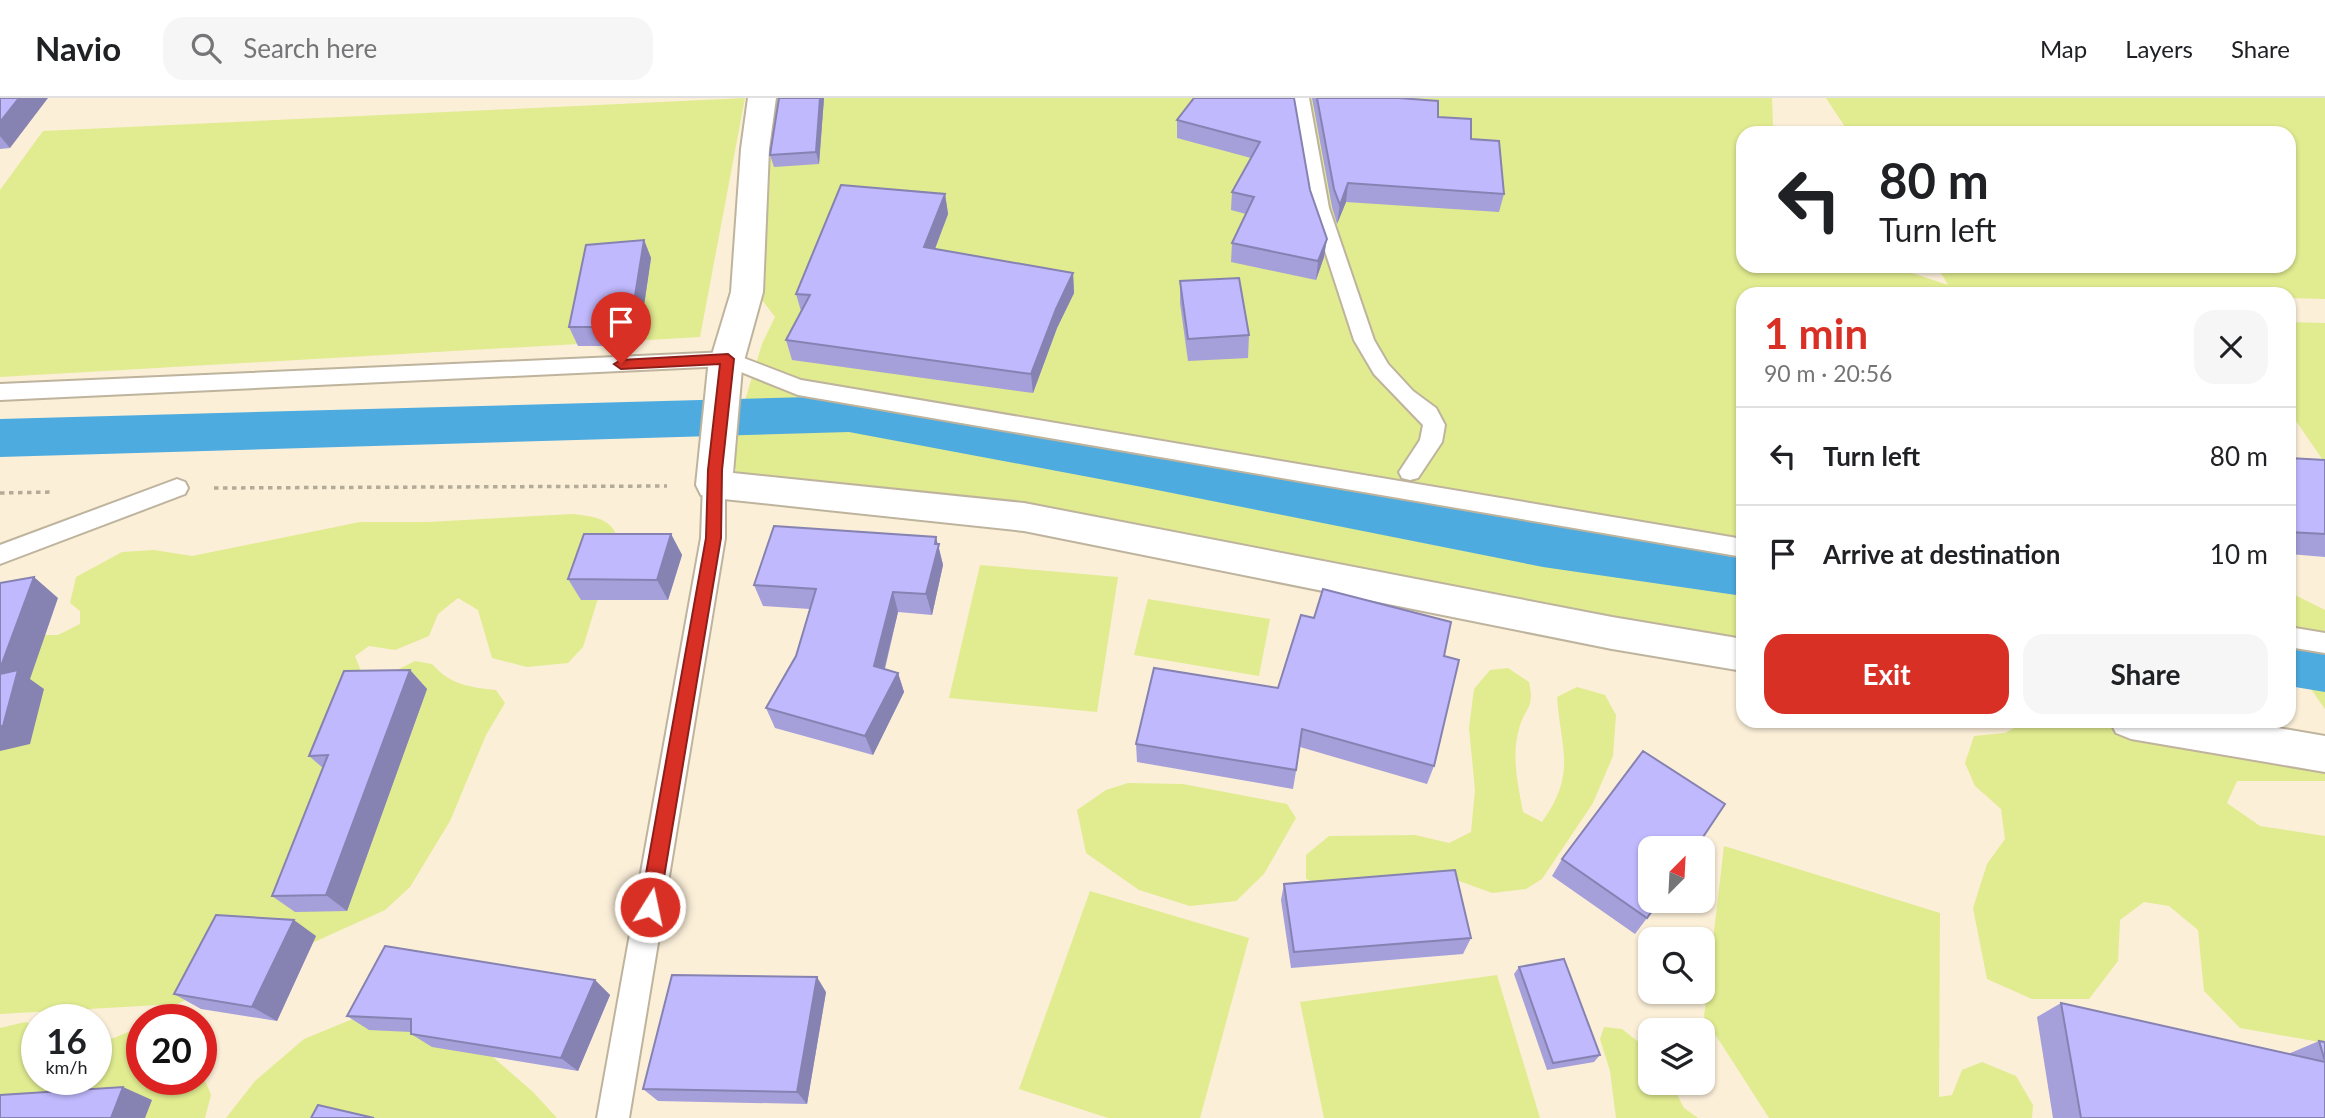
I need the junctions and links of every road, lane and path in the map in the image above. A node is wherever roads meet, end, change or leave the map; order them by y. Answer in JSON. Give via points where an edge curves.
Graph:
{"nodes":[{"id":1,"x":762,"y":98,"type":"edge"},
{"id":2,"x":1300,"y":98,"type":"edge"},
{"id":3,"x":726,"y":363,"type":"junction"},
{"id":4,"x":0,"y":392,"type":"edge"},
{"id":5,"x":1410,"y":472,"type":"dead end"},
{"id":6,"x":714,"y":477,"type":"junction"},
{"id":7,"x":177,"y":488,"type":"joint"},
{"id":8,"x":54,"y":492,"type":"dead end"},
{"id":9,"x":0,"y":493,"type":"edge"},
{"id":10,"x":1736,"y":547,"type":"edge"},
{"id":11,"x":0,"y":555,"type":"edge"},
{"id":12,"x":2296,"y":638,"type":"edge"},
{"id":13,"x":2325,"y":643,"type":"edge"},
{"id":14,"x":1736,"y":654,"type":"edge"},
{"id":15,"x":2172,"y":728,"type":"edge"},
{"id":16,"x":2325,"y":754,"type":"edge"},
{"id":17,"x":613,"y":1118,"type":"edge"}],
"edges":[{"from":1,"to":3,"type":"street","via":[[747,292]]},
{"from":2,"to":5,"type":"lane","via":[[1320,208],[1363,340],[1381,369],[1434,425],[1431,442]]},
{"from":3,"to":4,"type":"lane"},
{"from":3,"to":6,"type":"street"},
{"from":3,"to":10,"type":"lane","via":[[798,387]]},
{"from":6,"to":7,"type":"path"},
{"from":6,"to":14,"type":"street","via":[[1024,517]]},
{"from":6,"to":17,"type":"lane","via":[[713,538]]},
{"from":7,"to":11,"type":"lane"},
{"from":8,"to":9,"type":"path"},
{"from":12,"to":13,"type":"lane"},
{"from":15,"to":16,"type":"street"}]}
